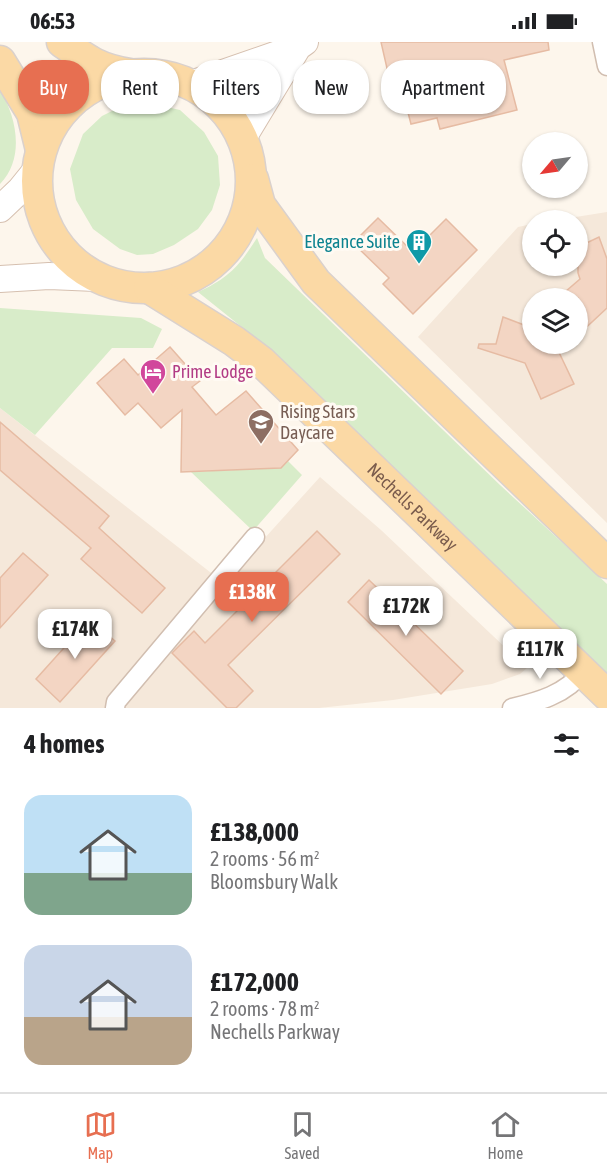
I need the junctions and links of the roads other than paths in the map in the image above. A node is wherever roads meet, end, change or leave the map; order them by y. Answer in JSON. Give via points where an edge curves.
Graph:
{"nodes":[{"id":1,"x":62,"y":42,"type":"edge"},
{"id":2,"x":602,"y":42,"type":"edge"},
{"id":3,"x":301,"y":44,"type":"edge"},
{"id":4,"x":257,"y":60,"type":"edge"},
{"id":5,"x":0,"y":61,"type":"edge"},
{"id":6,"x":607,"y":66,"type":"edge"},
{"id":7,"x":101,"y":67,"type":"edge"},
{"id":8,"x":179,"y":80,"type":"edge"},
{"id":9,"x":101,"y":82,"type":"edge"},
{"id":10,"x":191,"y":84,"type":"edge"},
{"id":11,"x":228,"y":114,"type":"edge"},
{"id":12,"x":243,"y":138,"type":"junction"},
{"id":13,"x":39,"y":159,"type":"junction"},
{"id":14,"x":251,"y":173,"type":"junction"},
{"id":15,"x":0,"y":209,"type":"edge"},
{"id":16,"x":96,"y":278,"type":"junction"},
{"id":17,"x":0,"y":279,"type":"edge"},
{"id":18,"x":149,"y":288,"type":"junction"},
{"id":19,"x":255,"y":537,"type":"dead end"},
{"id":20,"x":607,"y":563,"type":"edge"},
{"id":21,"x":582,"y":672,"type":"junction"},
{"id":22,"x":607,"y":696,"type":"edge"},
{"id":23,"x":115,"y":708,"type":"edge"},
{"id":24,"x":512,"y":708,"type":"edge"}],
"edges":[{"from":1,"to":7,"type":"main road"},
{"from":2,"to":6,"type":"street"},
{"from":3,"to":4,"type":"main road"},
{"from":3,"to":12,"type":"main road"},
{"from":5,"to":13,"type":"main road","via":[[32,113]]},
{"from":8,"to":10,"type":"main road"},
{"from":9,"to":13,"type":"main road","via":[[74,99],[54,122]]},
{"from":11,"to":12,"type":"main road"},
{"from":12,"to":14,"type":"main road"},
{"from":13,"to":15,"type":"main road","via":[[20,190]]},
{"from":13,"to":16,"type":"main road","via":[[38,202],[50,233],[69,259]]},
{"from":14,"to":18,"type":"main road","via":[[248,207],[235,239],[212,264],[183,282]]},
{"from":14,"to":20,"type":"main road","via":[[260,205],[316,282]]},
{"from":16,"to":17,"type":"main road"},
{"from":16,"to":18,"type":"main road","via":[[122,286]]},
{"from":18,"to":21,"type":"main road","name":"Nechells Parkway","via":[[262,362]]},
{"from":19,"to":23,"type":"street","via":[[116,702]]},
{"from":21,"to":22,"type":"main road","name":"Nechells Parkway"},
{"from":21,"to":24,"type":"street","via":[[574,683],[538,701]]}]}
